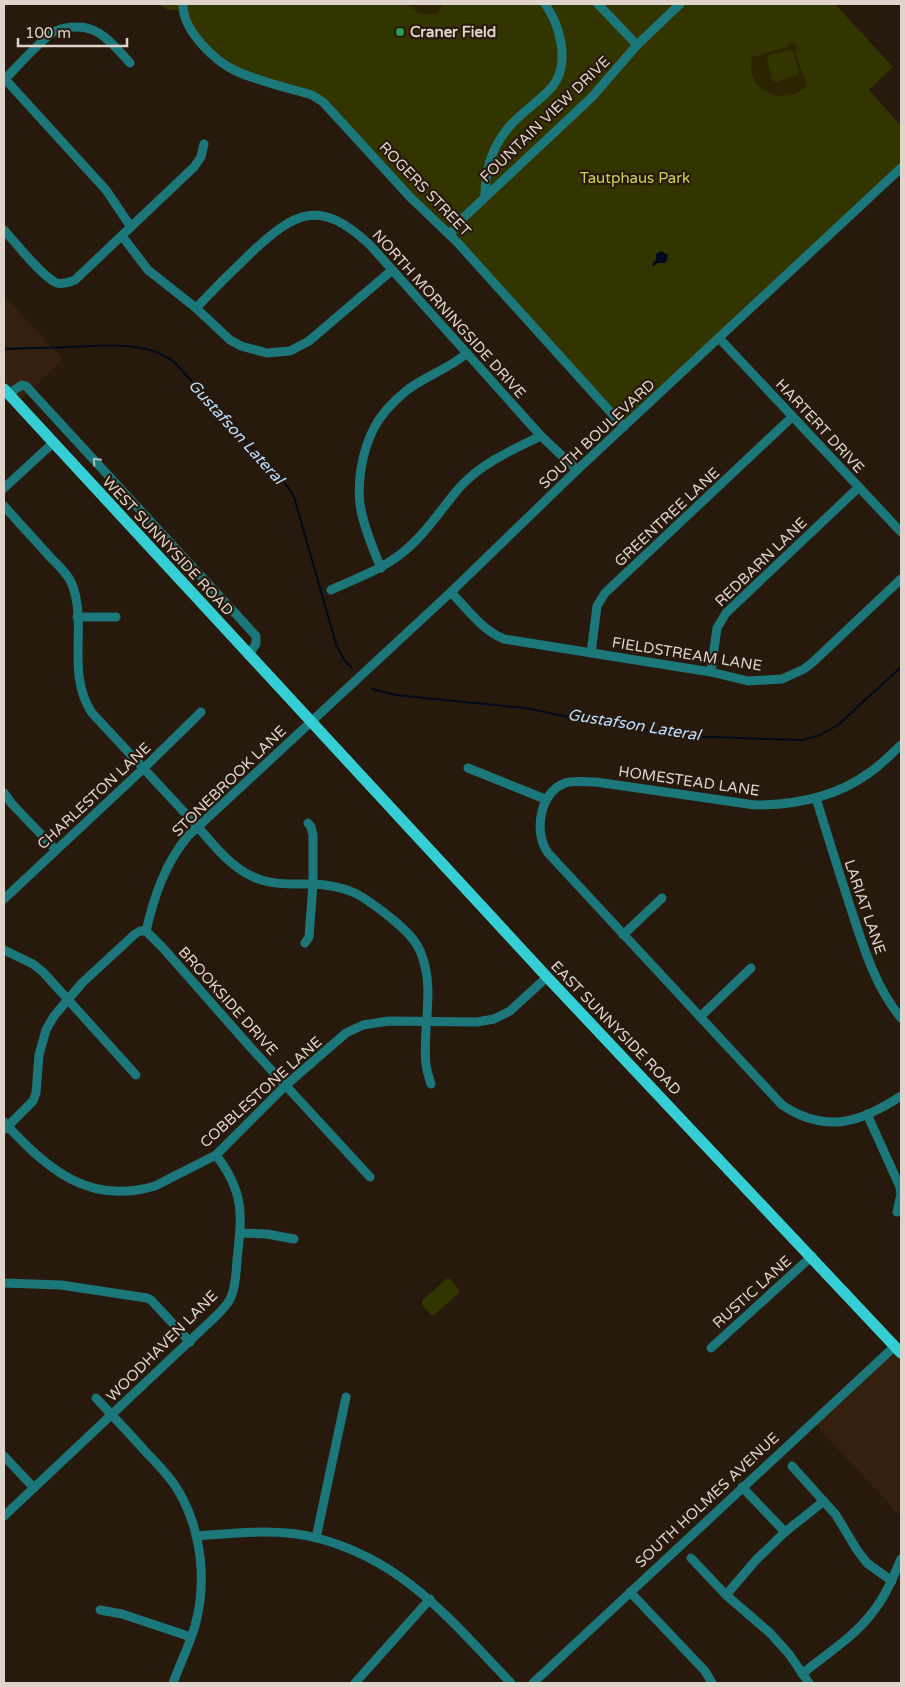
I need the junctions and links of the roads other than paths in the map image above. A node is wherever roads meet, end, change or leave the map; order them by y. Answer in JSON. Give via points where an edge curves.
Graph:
{"nodes":[{"id":1,"x":545,"y":4,"type":"edge"},
{"id":2,"x":598,"y":4,"type":"edge"},
{"id":3,"x":680,"y":4,"type":"edge"},
{"id":4,"x":183,"y":7,"type":"edge"},
{"id":5,"x":637,"y":45,"type":"junction"},
{"id":6,"x":130,"y":63,"type":"dead end"},
{"id":7,"x":4,"y":78,"type":"edge"},
{"id":8,"x":204,"y":144,"type":"dead end"},
{"id":9,"x":901,"y":168,"type":"edge"},
{"id":10,"x":485,"y":197,"type":"junction"},
{"id":11,"x":131,"y":227,"type":"junction"},
{"id":12,"x":4,"y":230,"type":"edge"},
{"id":13,"x":450,"y":234,"type":"junction"},
{"id":14,"x":122,"y":236,"type":"junction"},
{"id":15,"x":391,"y":271,"type":"junction"},
{"id":16,"x":196,"y":308,"type":"junction"},
{"id":17,"x":719,"y":338,"type":"junction"},
{"id":18,"x":467,"y":353,"type":"junction"},
{"id":19,"x":6,"y":391,"type":"edge"},
{"id":20,"x":792,"y":417,"type":"junction"},
{"id":21,"x":624,"y":427,"type":"junction"},
{"id":22,"x":540,"y":436,"type":"junction"},
{"id":23,"x":53,"y":444,"type":"junction"},
{"id":24,"x":577,"y":470,"type":"junction"},
{"id":25,"x":859,"y":487,"type":"junction"},
{"id":26,"x":4,"y":488,"type":"edge"},
{"id":27,"x":4,"y":506,"type":"edge"},
{"id":28,"x":901,"y":532,"type":"edge"},
{"id":29,"x":380,"y":568,"type":"junction"},
{"id":30,"x":901,"y":579,"type":"edge"},
{"id":31,"x":331,"y":590,"type":"dead end"},
{"id":32,"x":451,"y":592,"type":"junction"},
{"id":33,"x":78,"y":617,"type":"junction"},
{"id":34,"x":116,"y":617,"type":"dead end"},
{"id":35,"x":591,"y":653,"type":"junction"},
{"id":36,"x":248,"y":655,"type":"junction"},
{"id":37,"x":711,"y":672,"type":"junction"},
{"id":38,"x":201,"y":712,"type":"dead end"},
{"id":39,"x":311,"y":722,"type":"junction"},
{"id":40,"x":900,"y":748,"type":"edge"},
{"id":41,"x":144,"y":768,"type":"junction"},
{"id":42,"x":468,"y":768,"type":"dead end"},
{"id":43,"x":4,"y":793,"type":"edge"},
{"id":44,"x":547,"y":797,"type":"junction"},
{"id":45,"x":816,"y":798,"type":"junction"},
{"id":46,"x":308,"y":823,"type":"dead end"},
{"id":47,"x":198,"y":827,"type":"junction"},
{"id":48,"x":56,"y":850,"type":"junction"},
{"id":49,"x":313,"y":884,"type":"junction"},
{"id":50,"x":662,"y":898,"type":"dead end"},
{"id":51,"x":4,"y":899,"type":"edge"},
{"id":52,"x":146,"y":932,"type":"junction"},
{"id":53,"x":623,"y":935,"type":"junction"},
{"id":54,"x":305,"y":943,"type":"dead end"},
{"id":55,"x":4,"y":950,"type":"edge"},
{"id":56,"x":751,"y":968,"type":"dead end"},
{"id":57,"x":547,"y":977,"type":"junction"},
{"id":58,"x":67,"y":999,"type":"junction"},
{"id":59,"x":700,"y":1017,"type":"junction"},
{"id":60,"x":901,"y":1018,"type":"edge"},
{"id":61,"x":427,"y":1022,"type":"junction"},
{"id":62,"x":136,"y":1075,"type":"dead end"},
{"id":63,"x":431,"y":1084,"type":"dead end"},
{"id":64,"x":286,"y":1085,"type":"junction"},
{"id":65,"x":901,"y":1096,"type":"edge"},
{"id":66,"x":867,"y":1114,"type":"junction"},
{"id":67,"x":5,"y":1126,"type":"edge"},
{"id":68,"x":216,"y":1155,"type":"junction"},
{"id":69,"x":370,"y":1177,"type":"dead end"},
{"id":70,"x":901,"y":1193,"type":"edge"},
{"id":71,"x":897,"y":1212,"type":"dead end"},
{"id":72,"x":240,"y":1233,"type":"junction"},
{"id":73,"x":294,"y":1239,"type":"dead end"},
{"id":74,"x":812,"y":1256,"type":"junction"},
{"id":75,"x":4,"y":1283,"type":"edge"},
{"id":76,"x":190,"y":1342,"type":"junction"},
{"id":77,"x":899,"y":1346,"type":"edge"},
{"id":78,"x":711,"y":1348,"type":"dead end"},
{"id":79,"x":346,"y":1397,"type":"dead end"},
{"id":80,"x":96,"y":1398,"type":"dead end"},
{"id":81,"x":112,"y":1415,"type":"junction"},
{"id":82,"x":4,"y":1456,"type":"edge"},
{"id":83,"x":792,"y":1466,"type":"dead end"},
{"id":84,"x":742,"y":1487,"type":"junction"},
{"id":85,"x":34,"y":1488,"type":"junction"},
{"id":86,"x":824,"y":1501,"type":"junction"},
{"id":87,"x":4,"y":1516,"type":"edge"},
{"id":88,"x":784,"y":1532,"type":"junction"},
{"id":89,"x":196,"y":1536,"type":"junction"},
{"id":90,"x":316,"y":1538,"type":"junction"},
{"id":91,"x":692,"y":1558,"type":"dead end"},
{"id":92,"x":901,"y":1559,"type":"edge"},
{"id":93,"x":892,"y":1581,"type":"junction"},
{"id":94,"x":630,"y":1592,"type":"junction"},
{"id":95,"x":726,"y":1595,"type":"junction"},
{"id":96,"x":430,"y":1599,"type":"junction"},
{"id":97,"x":100,"y":1610,"type":"dead end"},
{"id":98,"x":191,"y":1637,"type":"junction"},
{"id":99,"x":802,"y":1674,"type":"junction"},
{"id":100,"x":173,"y":1683,"type":"edge"},
{"id":101,"x":355,"y":1683,"type":"edge"},
{"id":102,"x":511,"y":1683,"type":"edge"},
{"id":103,"x":533,"y":1683,"type":"edge"},
{"id":104,"x":712,"y":1683,"type":"edge"},
{"id":105,"x":809,"y":1683,"type":"edge"}],
"edges":[{"from":1,"to":10,"type":"street","via":[[554,20],[562,62],[553,86],[512,124],[500,140],[487,172]]},
{"from":2,"to":5,"type":"street"},
{"from":3,"to":5,"type":"street","name":"FOUNTAIN VIEW DRIVE"},
{"from":4,"to":13,"type":"street","name":"ROGERS STREET","via":[[185,20],[194,35],[221,62],[237,72],[312,95],[322,102],[410,197]]},
{"from":5,"to":10,"type":"street","name":"FOUNTAIN VIEW DRIVE","via":[[592,97]]},
{"from":6,"to":7,"type":"street","via":[[98,33],[80,27],[52,34]]},
{"from":7,"to":11,"type":"street","via":[[106,190]]},
{"from":8,"to":11,"type":"street","via":[[194,167]]},
{"from":9,"to":17,"type":"street","name":"SOUTH BOULEVARD"},
{"from":10,"to":13,"type":"street","name":"FOUNTAIN VIEW DRIVE"},
{"from":11,"to":14,"type":"street"},
{"from":12,"to":14,"type":"street","via":[[44,273],[57,283],[65,284],[75,280]]},
{"from":13,"to":21,"type":"street","name":"ROGERS STREET"},
{"from":14,"to":16,"type":"street","via":[[148,270]]},
{"from":15,"to":16,"type":"street","via":[[309,341],[280,353],[241,346],[230,340]]},
{"from":15,"to":16,"type":"street","name":"NORTH MORNINGSIDE DRIVE","via":[[370,245],[346,225],[318,215],[299,217],[273,232]]},
{"from":15,"to":18,"type":"street","name":"NORTH MORNINGSIDE DRIVE"},
{"from":17,"to":20,"type":"street","name":"HARTERT DRIVE"},
{"from":17,"to":21,"type":"street","name":"SOUTH BOULEVARD"},
{"from":18,"to":22,"type":"street","name":"NORTH MORNINGSIDE DRIVE"},
{"from":18,"to":29,"type":"street","via":[[404,392],[373,429],[359,490],[365,526]]},
{"from":19,"to":23,"type":"main road","name":"WEST SUNNYSIDE ROAD"},
{"from":36,"to":19,"type":"street","one_way":true,"via":[[256,644],[256,636],[26,386]]},
{"from":20,"to":25,"type":"street","name":"HARTERT DRIVE"},
{"from":20,"to":35,"type":"street","name":"GREENTREE LANE","via":[[605,593],[597,606]]},
{"from":21,"to":24,"type":"street","name":"SOUTH BOULEVARD"},
{"from":22,"to":24,"type":"street","name":"NORTH MORNINGSIDE DRIVE"},
{"from":22,"to":29,"type":"street","via":[[494,459],[474,474],[418,540]]},
{"from":23,"to":26,"type":"street"},
{"from":23,"to":36,"type":"main road","name":"WEST SUNNYSIDE ROAD"},
{"from":24,"to":32,"type":"street","name":"SOUTH BOULEVARD"},
{"from":25,"to":28,"type":"street","name":"HARTERT DRIVE"},
{"from":25,"to":37,"type":"street","name":"REDBARN LANE","via":[[726,613],[717,628]]},
{"from":27,"to":33,"type":"street","via":[[73,584]]},
{"from":29,"to":31,"type":"street"},
{"from":30,"to":37,"type":"street","name":"FIELDSTREAM LANE","via":[[824,653],[789,677],[748,681]]},
{"from":32,"to":35,"type":"street","name":"FIELDSTREAM LANE","via":[[494,635]]},
{"from":32,"to":39,"type":"street","name":"SOUTH BOULEVARD"},
{"from":33,"to":34,"type":"street"},
{"from":33,"to":41,"type":"street","via":[[78,670],[87,705]]},
{"from":35,"to":37,"type":"street","name":"FIELDSTREAM LANE"},
{"from":36,"to":39,"type":"main road","name":"WEST SUNNYSIDE ROAD"},
{"from":38,"to":41,"type":"street","name":"CHARLESTON LANE"},
{"from":39,"to":47,"type":"street","name":"STONEBROOK LANE"},
{"from":39,"to":57,"type":"main road","name":"EAST SUNNYSIDE ROAD"},
{"from":40,"to":45,"type":"street","name":"HOMESTEAD LANE","via":[[847,787]]},
{"from":41,"to":47,"type":"street"},
{"from":41,"to":48,"type":"street","name":"CHARLESTON LANE"},
{"from":42,"to":44,"type":"street"},
{"from":43,"to":48,"type":"street"},
{"from":44,"to":45,"type":"street","name":"HOMESTEAD LANE","via":[[559,786],[573,781],[755,805]]},
{"from":44,"to":53,"type":"street","via":[[540,830],[544,847]]},
{"from":45,"to":60,"type":"street","name":"LARIAT LANE","via":[[868,959],[885,996]]},
{"from":46,"to":49,"type":"street","via":[[313,835]]},
{"from":47,"to":49,"type":"street","via":[[237,867],[252,876],[284,884]]},
{"from":47,"to":52,"type":"street","name":"STONEBROOK LANE","via":[[170,862],[159,885]]},
{"from":48,"to":51,"type":"street","name":"CHARLESTON LANE"},
{"from":49,"to":54,"type":"street"},
{"from":49,"to":61,"type":"street","via":[[342,888],[366,898],[417,943],[427,974]]},
{"from":50,"to":53,"type":"street"},
{"from":52,"to":58,"type":"street","via":[[135,934]]},
{"from":52,"to":64,"type":"street","name":"BROOKSIDE DRIVE"},
{"from":53,"to":59,"type":"street"},
{"from":55,"to":58,"type":"street","via":[[33,964]]},
{"from":56,"to":59,"type":"street"},
{"from":57,"to":61,"type":"street","name":"COBBLESTONE LANE","via":[[510,1012],[494,1019]]},
{"from":57,"to":74,"type":"main road","name":"EAST SUNNYSIDE ROAD"},
{"from":58,"to":62,"type":"street"},
{"from":58,"to":67,"type":"street","via":[[46,1030],[33,1101]]},
{"from":59,"to":66,"type":"street","via":[[766,1089],[796,1114],[813,1121],[835,1123]]},
{"from":61,"to":63,"type":"street","via":[[426,1066]]},
{"from":61,"to":64,"type":"street","name":"COBBLESTONE LANE","via":[[389,1021],[354,1029]]},
{"from":64,"to":68,"type":"street","name":"COBBLESTONE LANE"},
{"from":64,"to":69,"type":"street","name":"BROOKSIDE DRIVE"},
{"from":65,"to":66,"type":"street"},
{"from":66,"to":70,"type":"street"},
{"from":67,"to":68,"type":"street","name":"COBBLESTONE LANE","via":[[62,1175],[98,1190],[134,1191],[155,1186]]},
{"from":68,"to":72,"type":"street","name":"WOODHAVEN LANE","via":[[230,1172],[236,1187]]},
{"from":70,"to":71,"type":"street"},
{"from":72,"to":73,"type":"street"},
{"from":72,"to":76,"type":"street","name":"WOODHAVEN LANE","via":[[231,1297]]},
{"from":74,"to":77,"type":"main road","name":"EAST SUNNYSIDE ROAD"},
{"from":74,"to":78,"type":"street","name":"RUSTIC LANE"},
{"from":75,"to":76,"type":"street","via":[[61,1285],[147,1298]]},
{"from":76,"to":81,"type":"street","name":"WOODHAVEN LANE"},
{"from":77,"to":84,"type":"street","name":"SOUTH HOLMES AVENUE"},
{"from":79,"to":90,"type":"street"},
{"from":80,"to":81,"type":"street"},
{"from":81,"to":85,"type":"street","name":"WOODHAVEN LANE"},
{"from":81,"to":89,"type":"street","via":[[169,1477],[187,1507]]},
{"from":82,"to":85,"type":"street"},
{"from":83,"to":86,"type":"street"},
{"from":84,"to":88,"type":"street"},
{"from":84,"to":94,"type":"street","name":"SOUTH HOLMES AVENUE"},
{"from":85,"to":87,"type":"street","name":"WOODHAVEN LANE"},
{"from":86,"to":88,"type":"street"},
{"from":86,"to":93,"type":"street","via":[[867,1562]]},
{"from":88,"to":95,"type":"street"},
{"from":89,"to":90,"type":"street","via":[[277,1533]]},
{"from":89,"to":98,"type":"street","via":[[201,1573]]},
{"from":90,"to":96,"type":"street","via":[[386,1567]]},
{"from":91,"to":95,"type":"street"},
{"from":92,"to":93,"type":"street"},
{"from":93,"to":99,"type":"street","via":[[860,1627]]},
{"from":94,"to":103,"type":"street","name":"SOUTH HOLMES AVENUE"},
{"from":94,"to":104,"type":"street","via":[[705,1671]]},
{"from":95,"to":99,"type":"street","via":[[770,1633]]},
{"from":96,"to":101,"type":"street"},
{"from":96,"to":102,"type":"street"},
{"from":97,"to":98,"type":"street"},
{"from":98,"to":100,"type":"street"},
{"from":99,"to":105,"type":"street"}]}
